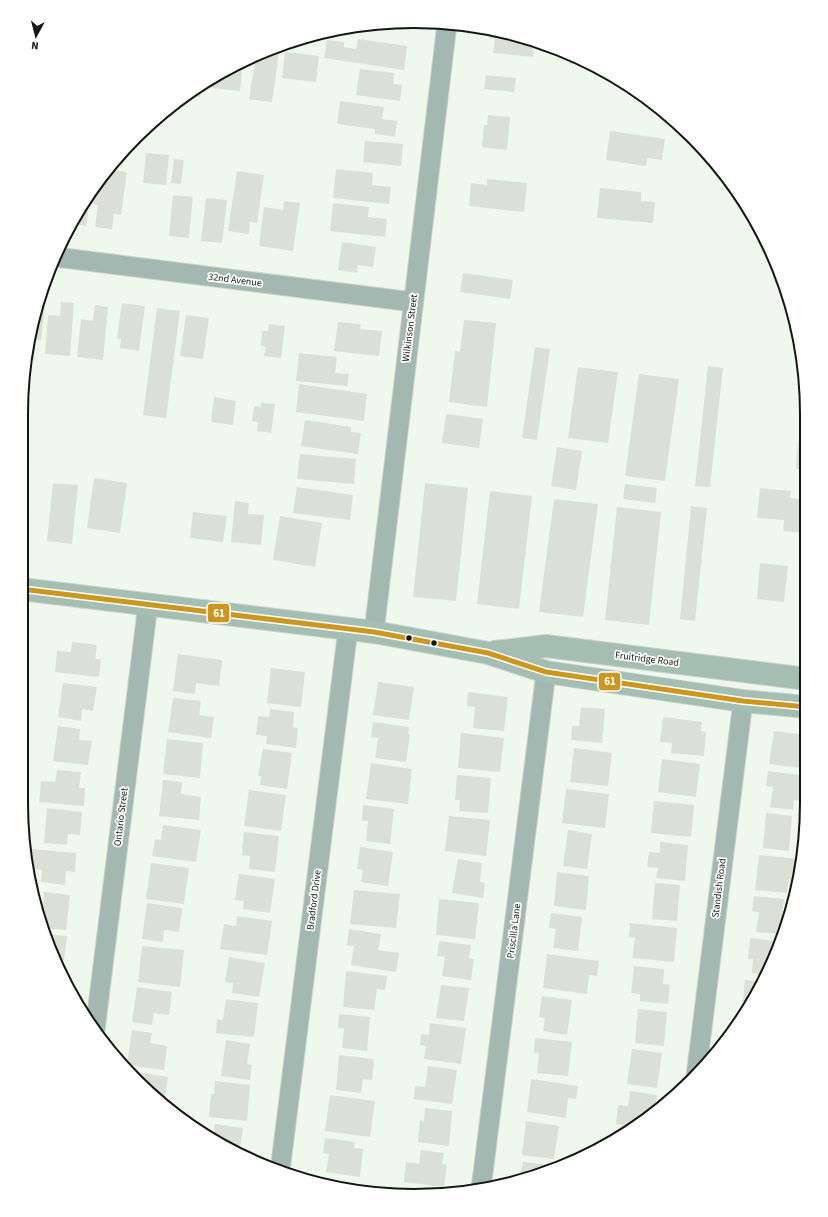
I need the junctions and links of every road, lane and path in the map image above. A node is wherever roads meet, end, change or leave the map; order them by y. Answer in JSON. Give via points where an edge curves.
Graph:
{"nodes":[{"id":1,"x":446,"y":30,"type":"edge"},
{"id":2,"x":61,"y":258,"type":"edge"},
{"id":3,"x":413,"y":302,"type":"junction"},
{"id":4,"x":28,"y":590,"type":"edge"},
{"id":5,"x":148,"y":604,"type":"junction"},
{"id":6,"x":348,"y":629,"type":"junction"},
{"id":7,"x":374,"y":632,"type":"junction"},
{"id":8,"x":488,"y":653,"type":"junction"},
{"id":9,"x":546,"y":672,"type":"junction"},
{"id":10,"x":800,"y":678,"type":"edge"},
{"id":11,"x":743,"y":701,"type":"junction"},
{"id":12,"x":800,"y":706,"type":"edge"},
{"id":13,"x":96,"y":1021,"type":"edge"},
{"id":14,"x":697,"y":1065,"type":"edge"},
{"id":15,"x":281,"y":1166,"type":"edge"},
{"id":16,"x":482,"y":1183,"type":"edge"}],
"edges":[{"from":1,"to":3,"type":"street","name":"Wilkinson Street"},
{"from":2,"to":3,"type":"street","name":"32nd Avenue"},
{"from":3,"to":7,"type":"street","name":"Wilkinson Street"},
{"from":4,"to":5,"type":"main road","name":"Fruitridge Road"},
{"from":5,"to":6,"type":"main road","name":"Fruitridge Road"},
{"from":5,"to":13,"type":"street","name":"Ontario Street"},
{"from":6,"to":7,"type":"main road","name":"Fruitridge Road"},
{"from":6,"to":15,"type":"street","name":"Bradford Drive"},
{"from":7,"to":8,"type":"main road","name":"Fruitridge Road"},
{"from":8,"to":9,"type":"main road","name":"Fruitridge Road"},
{"from":8,"to":10,"type":"main road","name":"Fruitridge Road","via":[[546,646]]},
{"from":9,"to":11,"type":"main road","name":"Fruitridge Road"},
{"from":9,"to":16,"type":"street","name":"Priscilla Lane"},
{"from":11,"to":12,"type":"main road","name":"Fruitridge Road"},
{"from":11,"to":14,"type":"street","name":"Standish Road"}]}
